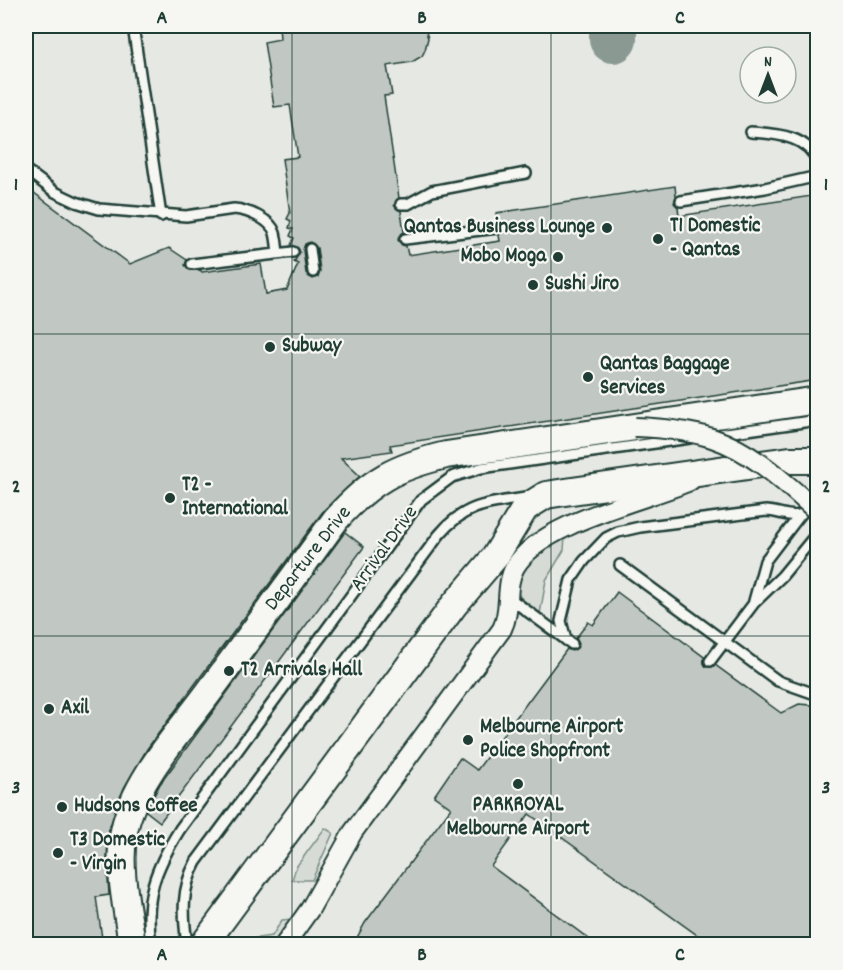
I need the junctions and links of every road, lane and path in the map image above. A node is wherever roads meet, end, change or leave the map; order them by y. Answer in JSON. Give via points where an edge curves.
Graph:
{"nodes":[{"id":1,"x":134,"y":26,"type":"edge"},
{"id":2,"x":751,"y":132,"type":"dead end"},
{"id":3,"x":818,"y":163,"type":"edge"},
{"id":4,"x":26,"y":170,"type":"edge"},
{"id":5,"x":526,"y":173,"type":"dead end"},
{"id":6,"x":818,"y":176,"type":"edge"},
{"id":7,"x":681,"y":201,"type":"dead end"},
{"id":8,"x":401,"y":204,"type":"dead end"},
{"id":9,"x":161,"y":216,"type":"junction"},
{"id":10,"x":498,"y":228,"type":"dead end"},
{"id":11,"x":405,"y":239,"type":"dead end"},
{"id":12,"x":310,"y":249,"type":"dead end"},
{"id":13,"x":293,"y":252,"type":"dead end"},
{"id":14,"x":278,"y":253,"type":"junction"},
{"id":15,"x":192,"y":264,"type":"dead end"},
{"id":16,"x":313,"y":272,"type":"dead end"},
{"id":17,"x":818,"y":400,"type":"edge"},
{"id":18,"x":818,"y":420,"type":"edge"},
{"id":19,"x":634,"y":427,"type":"junction"},
{"id":20,"x":818,"y":460,"type":"edge"},
{"id":21,"x":712,"y":471,"type":"junction"},
{"id":22,"x":546,"y":495,"type":"junction"},
{"id":23,"x":818,"y":498,"type":"edge"},
{"id":24,"x":809,"y":513,"type":"edge"},
{"id":25,"x":818,"y":532,"type":"edge"},
{"id":26,"x":620,"y":565,"type":"dead end"},
{"id":27,"x":507,"y":596,"type":"junction"},
{"id":28,"x":754,"y":603,"type":"junction"},
{"id":29,"x":724,"y":642,"type":"junction"},
{"id":30,"x":710,"y":661,"type":"dead end"},
{"id":31,"x":818,"y":695,"type":"edge"},
{"id":32,"x":132,"y":945,"type":"edge"},
{"id":33,"x":151,"y":945,"type":"edge"},
{"id":34,"x":188,"y":945,"type":"edge"},
{"id":35,"x":204,"y":945,"type":"edge"},
{"id":36,"x":285,"y":945,"type":"edge"}],
"edges":[{"from":1,"to":9,"type":"lane"},
{"from":2,"to":3,"type":"lane","via":[[784,135],[802,143],[814,152]]},
{"from":4,"to":9,"type":"lane","via":[[76,202],[99,209]]},
{"from":5,"to":8,"type":"lane","via":[[432,192]]},
{"from":6,"to":7,"type":"lane"},
{"from":9,"to":14,"type":"lane","via":[[242,210],[270,225]]},
{"from":10,"to":11,"type":"lane"},
{"from":12,"to":16,"type":"lane"},
{"from":13,"to":14,"type":"lane"},
{"from":14,"to":15,"type":"lane"},
{"from":17,"to":19,"type":"street","name":"Departure Drive","bridge":true},
{"from":18,"to":33,"type":"lane","name":"Arrival Drive","via":[[481,468],[452,477],[421,500],[167,850],[149,896]]},
{"from":19,"to":24,"type":"street","bridge":true,"via":[[684,432],[725,444],[772,472]]},
{"from":19,"to":32,"type":"street","name":"Departure Drive","via":[[420,461],[388,474],[347,507],[160,759],[132,803],[124,831],[122,871]]},
{"from":20,"to":21,"type":"street","name":"Arrival Drive"},
{"from":21,"to":22,"type":"street","name":"Arrival Drive"},
{"from":21,"to":27,"type":"street","name":"Arrival Drive","via":[[605,511],[538,543],[514,568]]},
{"from":22,"to":34,"type":"lane","name":"Arrival Drive","via":[[475,507],[454,518],[439,534],[196,862],[183,902]]},
{"from":22,"to":35,"type":"street","name":"Arrival Drive","via":[[525,508],[490,563],[454,605]]},
{"from":23,"to":24,"type":"lane"},
{"from":24,"to":27,"type":"lane","via":[[794,516],[766,511],[618,532],[595,548],[571,580],[561,621],[569,642]]},
{"from":24,"to":28,"type":"lane","via":[[765,561]]},
{"from":25,"to":28,"type":"lane"},
{"from":26,"to":29,"type":"lane"},
{"from":27,"to":36,"type":"street","name":"Arrival Drive","via":[[502,629],[353,832]]},
{"from":28,"to":29,"type":"lane"},
{"from":29,"to":30,"type":"lane"},
{"from":29,"to":31,"type":"lane","via":[[778,681]]}]}
